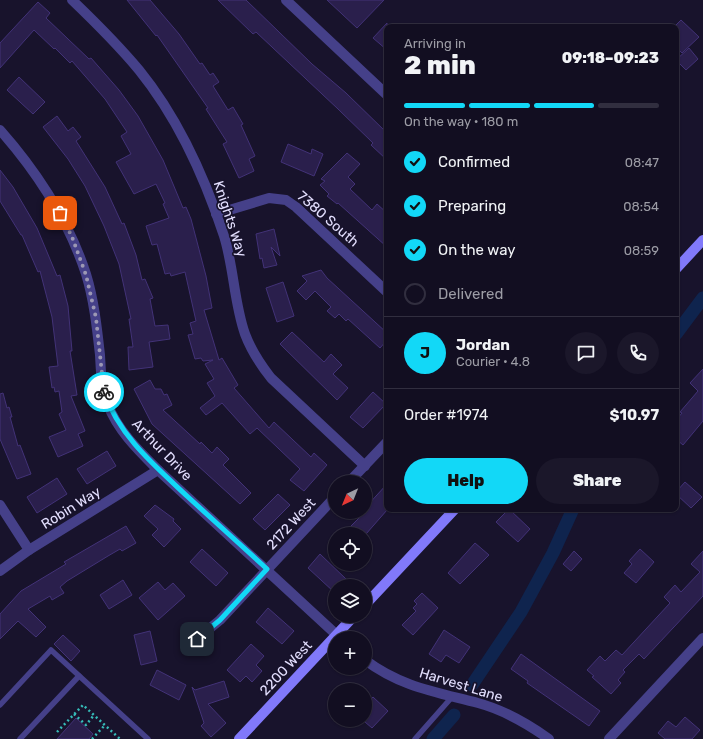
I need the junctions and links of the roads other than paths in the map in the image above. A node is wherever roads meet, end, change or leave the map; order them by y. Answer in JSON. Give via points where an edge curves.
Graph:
{"nodes":[{"id":1,"x":72,"y":0,"type":"edge"},
{"id":2,"x":286,"y":0,"type":"edge"},
{"id":3,"x":384,"y":92,"type":"edge"},
{"id":4,"x":0,"y":130,"type":"edge"},
{"id":5,"x":216,"y":214,"type":"junction"},
{"id":6,"x":703,"y":240,"type":"edge"},
{"id":7,"x":679,"y":267,"type":"edge"},
{"id":8,"x":384,"y":289,"type":"edge"},
{"id":9,"x":384,"y":445,"type":"edge"},
{"id":10,"x":364,"y":466,"type":"junction"},
{"id":11,"x":158,"y":470,"type":"junction"},
{"id":12,"x":356,"y":475,"type":"edge"},
{"id":13,"x":328,"y":504,"type":"edge"},
{"id":14,"x":0,"y":505,"type":"edge"},
{"id":15,"x":452,"y":512,"type":"edge"},
{"id":16,"x":29,"y":550,"type":"junction"},
{"id":17,"x":267,"y":569,"type":"junction"},
{"id":18,"x":0,"y":571,"type":"edge"},
{"id":19,"x":372,"y":597,"type":"edge"},
{"id":20,"x":334,"y":631,"type":"edge"},
{"id":21,"x":703,"y":638,"type":"edge"},
{"id":22,"x":197,"y":639,"type":"dead end"},
{"id":23,"x":328,"y":647,"type":"edge"},
{"id":24,"x":372,"y":664,"type":"edge"},
{"id":25,"x":80,"y":676,"type":"junction"},
{"id":26,"x":452,"y":697,"type":"junction"},
{"id":27,"x":0,"y":705,"type":"edge"},
{"id":28,"x":20,"y":739,"type":"edge"},
{"id":29,"x":148,"y":739,"type":"edge"},
{"id":30,"x":239,"y":739,"type":"edge"},
{"id":31,"x":415,"y":739,"type":"edge"},
{"id":32,"x":548,"y":739,"type":"edge"},
{"id":33,"x":609,"y":739,"type":"edge"}],
"edges":[{"from":1,"to":5,"type":"street","name":"Knights Way","via":[[139,71],[173,120],[196,163]]},
{"from":2,"to":3,"type":"street"},
{"from":4,"to":11,"type":"street","name":"Arthur Drive","via":[[23,156],[54,201],[72,237],[86,275],[94,311],[103,389],[108,406],[137,449]]},
{"from":5,"to":8,"type":"street","name":"7380 South","via":[[269,198],[286,200]]},
{"from":5,"to":10,"type":"street","name":"Knights Way","via":[[224,238],[244,332],[260,364],[271,378]]},
{"from":6,"to":7,"type":"street"},
{"from":9,"to":10,"type":"street"},
{"from":10,"to":12,"type":"street"},
{"from":11,"to":16,"type":"street","name":"Robin Way"},
{"from":11,"to":17,"type":"street","name":"Arthur Drive"},
{"from":13,"to":17,"type":"street","name":"2172 West"},
{"from":14,"to":16,"type":"street"},
{"from":15,"to":19,"type":"street"},
{"from":16,"to":18,"type":"street","name":"Robin Way"},
{"from":17,"to":20,"type":"street","name":"Arthur Drive"},
{"from":17,"to":22,"type":"street","name":"2172 West","via":[[220,620]]},
{"from":21,"to":33,"type":"street"},
{"from":23,"to":30,"type":"street","name":"2200 West"},
{"from":24,"to":26,"type":"street","name":"Harvest Lane","via":[[399,681]]},
{"from":25,"to":27,"type":"lane","via":[[51,650]]},
{"from":25,"to":28,"type":"lane"},
{"from":25,"to":29,"type":"lane"},
{"from":26,"to":31,"type":"lane"},
{"from":26,"to":32,"type":"street","name":"Harvest Lane","via":[[479,703],[512,716]]}]}
